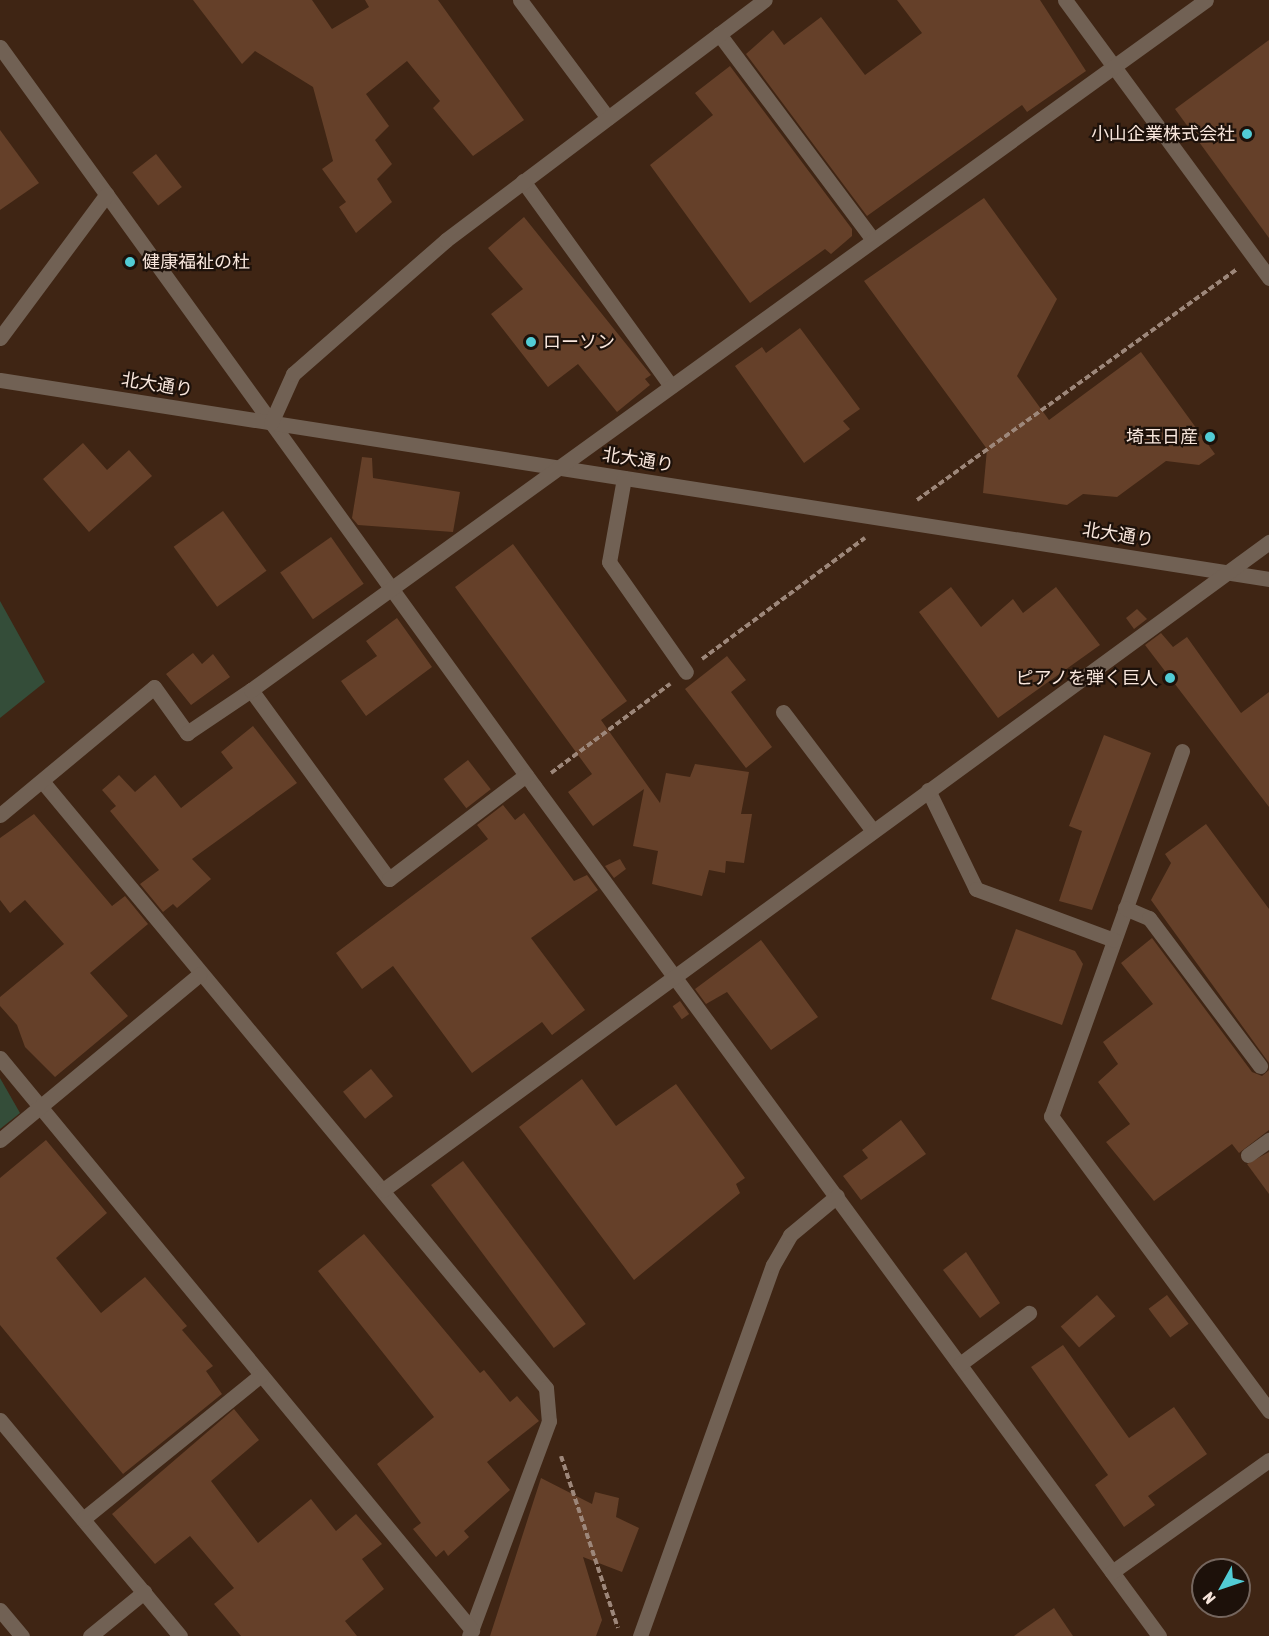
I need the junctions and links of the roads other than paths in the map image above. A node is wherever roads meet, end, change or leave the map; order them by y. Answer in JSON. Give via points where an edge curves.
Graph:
{"nodes":[{"id":1,"x":520,"y":0,"type":"edge"},
{"id":2,"x":765,"y":0,"type":"edge"},
{"id":3,"x":1065,"y":0,"type":"edge"},
{"id":4,"x":1206,"y":0,"type":"edge"},
{"id":5,"x":719,"y":34,"type":"junction"},
{"id":6,"x":0,"y":47,"type":"edge"},
{"id":7,"x":1114,"y":67,"type":"junction"},
{"id":8,"x":608,"y":118,"type":"junction"},
{"id":9,"x":523,"y":181,"type":"junction"},
{"id":10,"x":107,"y":194,"type":"junction"},
{"id":11,"x":873,"y":240,"type":"junction"},
{"id":12,"x":1269,"y":278,"type":"edge"},
{"id":13,"x":0,"y":338,"type":"edge"},
{"id":14,"x":0,"y":380,"type":"edge"},
{"id":15,"x":671,"y":386,"type":"junction"},
{"id":16,"x":271,"y":423,"type":"junction"},
{"id":17,"x":557,"y":467,"type":"junction"},
{"id":18,"x":624,"y":478,"type":"junction"},
{"id":19,"x":1269,"y":542,"type":"edge"},
{"id":20,"x":1228,"y":572,"type":"junction"},
{"id":21,"x":1269,"y":579,"type":"edge"},
{"id":22,"x":395,"y":592,"type":"junction"},
{"id":23,"x":686,"y":672,"type":"dead end"},
{"id":24,"x":251,"y":690,"type":"junction"},
{"id":25,"x":783,"y":712,"type":"dead end"},
{"id":26,"x":1182,"y":751,"type":"dead end"},
{"id":27,"x":526,"y":775,"type":"junction"},
{"id":28,"x":42,"y":781,"type":"junction"},
{"id":29,"x":928,"y":790,"type":"junction"},
{"id":30,"x":0,"y":815,"type":"edge"},
{"id":31,"x":873,"y":831,"type":"junction"},
{"id":32,"x":1125,"y":908,"type":"junction"},
{"id":33,"x":1114,"y":940,"type":"junction"},
{"id":34,"x":199,"y":975,"type":"junction"},
{"id":35,"x":676,"y":976,"type":"junction"},
{"id":36,"x":0,"y":1058,"type":"edge"},
{"id":37,"x":1260,"y":1066,"type":"dead end"},
{"id":38,"x":41,"y":1106,"type":"junction"},
{"id":39,"x":0,"y":1140,"type":"edge"},
{"id":40,"x":1269,"y":1140,"type":"edge"},
{"id":41,"x":1248,"y":1155,"type":"dead end"},
{"id":42,"x":383,"y":1190,"type":"junction"},
{"id":43,"x":837,"y":1196,"type":"junction"},
{"id":44,"x":1029,"y":1313,"type":"dead end"},
{"id":45,"x":960,"y":1364,"type":"junction"},
{"id":46,"x":261,"y":1375,"type":"junction"},
{"id":47,"x":1269,"y":1411,"type":"edge"},
{"id":48,"x":0,"y":1419,"type":"edge"},
{"id":49,"x":1269,"y":1460,"type":"edge"},
{"id":50,"x":83,"y":1519,"type":"junction"},
{"id":51,"x":1112,"y":1572,"type":"junction"},
{"id":52,"x":144,"y":1592,"type":"junction"},
{"id":53,"x":0,"y":1610,"type":"edge"},
{"id":54,"x":471,"y":1633,"type":"edge"},
{"id":55,"x":22,"y":1636,"type":"edge"},
{"id":56,"x":90,"y":1636,"type":"edge"},
{"id":57,"x":180,"y":1636,"type":"edge"},
{"id":58,"x":639,"y":1636,"type":"edge"},
{"id":59,"x":1159,"y":1636,"type":"edge"}],
"edges":[{"from":1,"to":8,"type":"street"},
{"from":2,"to":5,"type":"street"},
{"from":3,"to":7,"type":"street"},
{"from":4,"to":7,"type":"street"},
{"from":5,"to":8,"type":"street"},
{"from":5,"to":11,"type":"street"},
{"from":6,"to":10,"type":"street"},
{"from":7,"to":11,"type":"street"},
{"from":7,"to":12,"type":"street"},
{"from":8,"to":9,"type":"street"},
{"from":9,"to":15,"type":"street"},
{"from":9,"to":16,"type":"street","via":[[293,374]]},
{"from":10,"to":13,"type":"street"},
{"from":10,"to":16,"type":"street"},
{"from":11,"to":15,"type":"street"},
{"from":14,"to":16,"type":"street","name":"北大通り"},
{"from":15,"to":17,"type":"street"},
{"from":16,"to":17,"type":"street","name":"北大通り"},
{"from":16,"to":22,"type":"street"},
{"from":17,"to":18,"type":"street","name":"北大通り"},
{"from":17,"to":22,"type":"street"},
{"from":18,"to":20,"type":"street","name":"北大通り"},
{"from":18,"to":23,"type":"street","via":[[609,562]]},
{"from":19,"to":20,"type":"street"},
{"from":20,"to":21,"type":"street","name":"北大通り"},
{"from":20,"to":29,"type":"street"},
{"from":22,"to":24,"type":"street"},
{"from":22,"to":27,"type":"street"},
{"from":24,"to":27,"type":"street","via":[[389,879]]},
{"from":24,"to":28,"type":"street","via":[[187,733],[154,687]]},
{"from":25,"to":31,"type":"street"},
{"from":26,"to":32,"type":"street"},
{"from":27,"to":35,"type":"street"},
{"from":28,"to":30,"type":"street"},
{"from":28,"to":34,"type":"street"},
{"from":29,"to":31,"type":"street"},
{"from":29,"to":33,"type":"street","via":[[976,889]]},
{"from":31,"to":35,"type":"street"},
{"from":32,"to":33,"type":"street"},
{"from":32,"to":37,"type":"street","via":[[1149,918]]},
{"from":33,"to":47,"type":"street","via":[[1051,1116]]},
{"from":34,"to":38,"type":"street"},
{"from":34,"to":42,"type":"street"},
{"from":35,"to":42,"type":"street"},
{"from":35,"to":43,"type":"street"},
{"from":36,"to":38,"type":"street"},
{"from":38,"to":39,"type":"street"},
{"from":38,"to":46,"type":"street"},
{"from":40,"to":41,"type":"street"},
{"from":42,"to":54,"type":"street","via":[[546,1388],[549,1421]]},
{"from":43,"to":45,"type":"street"},
{"from":43,"to":58,"type":"street","via":[[790,1235],[773,1265]]},
{"from":44,"to":45,"type":"street"},
{"from":45,"to":51,"type":"street"},
{"from":46,"to":50,"type":"street"},
{"from":46,"to":54,"type":"street"},
{"from":48,"to":50,"type":"street"},
{"from":49,"to":51,"type":"street"},
{"from":50,"to":52,"type":"street"},
{"from":51,"to":59,"type":"street"},
{"from":52,"to":56,"type":"street"},
{"from":52,"to":57,"type":"street"},
{"from":53,"to":55,"type":"street"}]}
